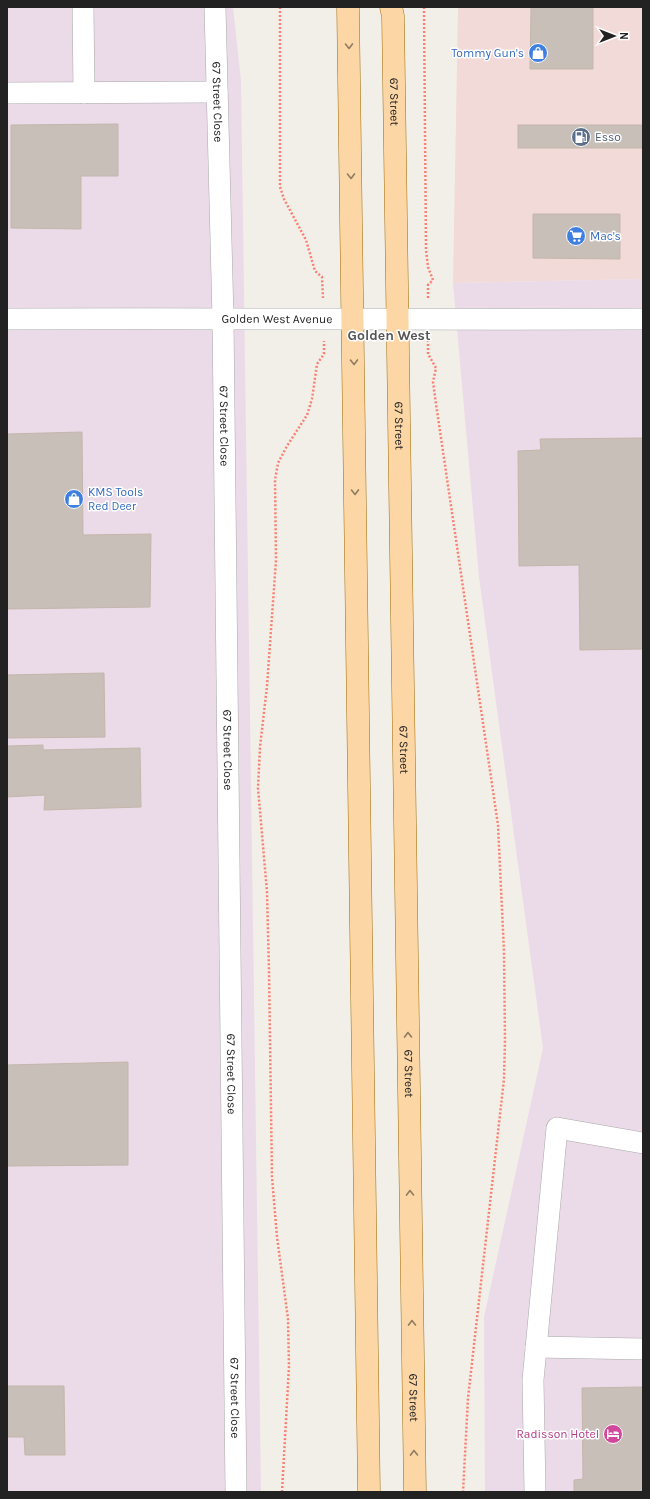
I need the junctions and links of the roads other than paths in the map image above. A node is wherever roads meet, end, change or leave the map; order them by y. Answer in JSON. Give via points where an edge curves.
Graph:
{"nodes":[{"id":1,"x":83,"y":7,"type":"edge"},
{"id":2,"x":215,"y":7,"type":"edge"},
{"id":3,"x":348,"y":7,"type":"edge"},
{"id":4,"x":393,"y":10,"type":"edge"},
{"id":5,"x":217,"y":92,"type":"junction"},
{"id":6,"x":7,"y":93,"type":"edge"},
{"id":7,"x":84,"y":93,"type":"junction"},
{"id":8,"x":223,"y":318,"type":"junction"},
{"id":9,"x":7,"y":319,"type":"edge"},
{"id":10,"x":643,"y":319,"type":"edge"},
{"id":11,"x":353,"y":320,"type":"junction"},
{"id":12,"x":396,"y":320,"type":"junction"},
{"id":13,"x":643,"y":1144,"type":"edge"},
{"id":14,"x":536,"y":1347,"type":"junction"},
{"id":15,"x":643,"y":1349,"type":"edge"},
{"id":16,"x":236,"y":1492,"type":"edge"},
{"id":17,"x":369,"y":1492,"type":"edge"},
{"id":18,"x":415,"y":1492,"type":"edge"},
{"id":19,"x":535,"y":1492,"type":"edge"}],
"edges":[{"from":1,"to":7,"type":"street"},
{"from":2,"to":5,"type":"street","name":"67 Street Close"},
{"from":3,"to":11,"type":"main road","one_way":true},
{"from":4,"to":12,"type":"main road","name":"67 Street"},
{"from":5,"to":7,"type":"street"},
{"from":5,"to":8,"type":"street","name":"67 Street Close"},
{"from":6,"to":7,"type":"street"},
{"from":8,"to":9,"type":"street","name":"Golden West Avenue"},
{"from":8,"to":11,"type":"street","name":"Golden West Avenue"},
{"from":8,"to":16,"type":"street","name":"67 Street Close"},
{"from":10,"to":12,"type":"street","name":"Golden West Avenue"},
{"from":11,"to":12,"type":"street","name":"Golden West Avenue"},
{"from":11,"to":17,"type":"main road","one_way":true},
{"from":18,"to":12,"type":"main road","name":"67 Street","one_way":true},
{"from":13,"to":14,"type":"street","via":[[557,1128]]},
{"from":14,"to":15,"type":"street"},
{"from":14,"to":19,"type":"street","via":[[533,1380]]}]}
